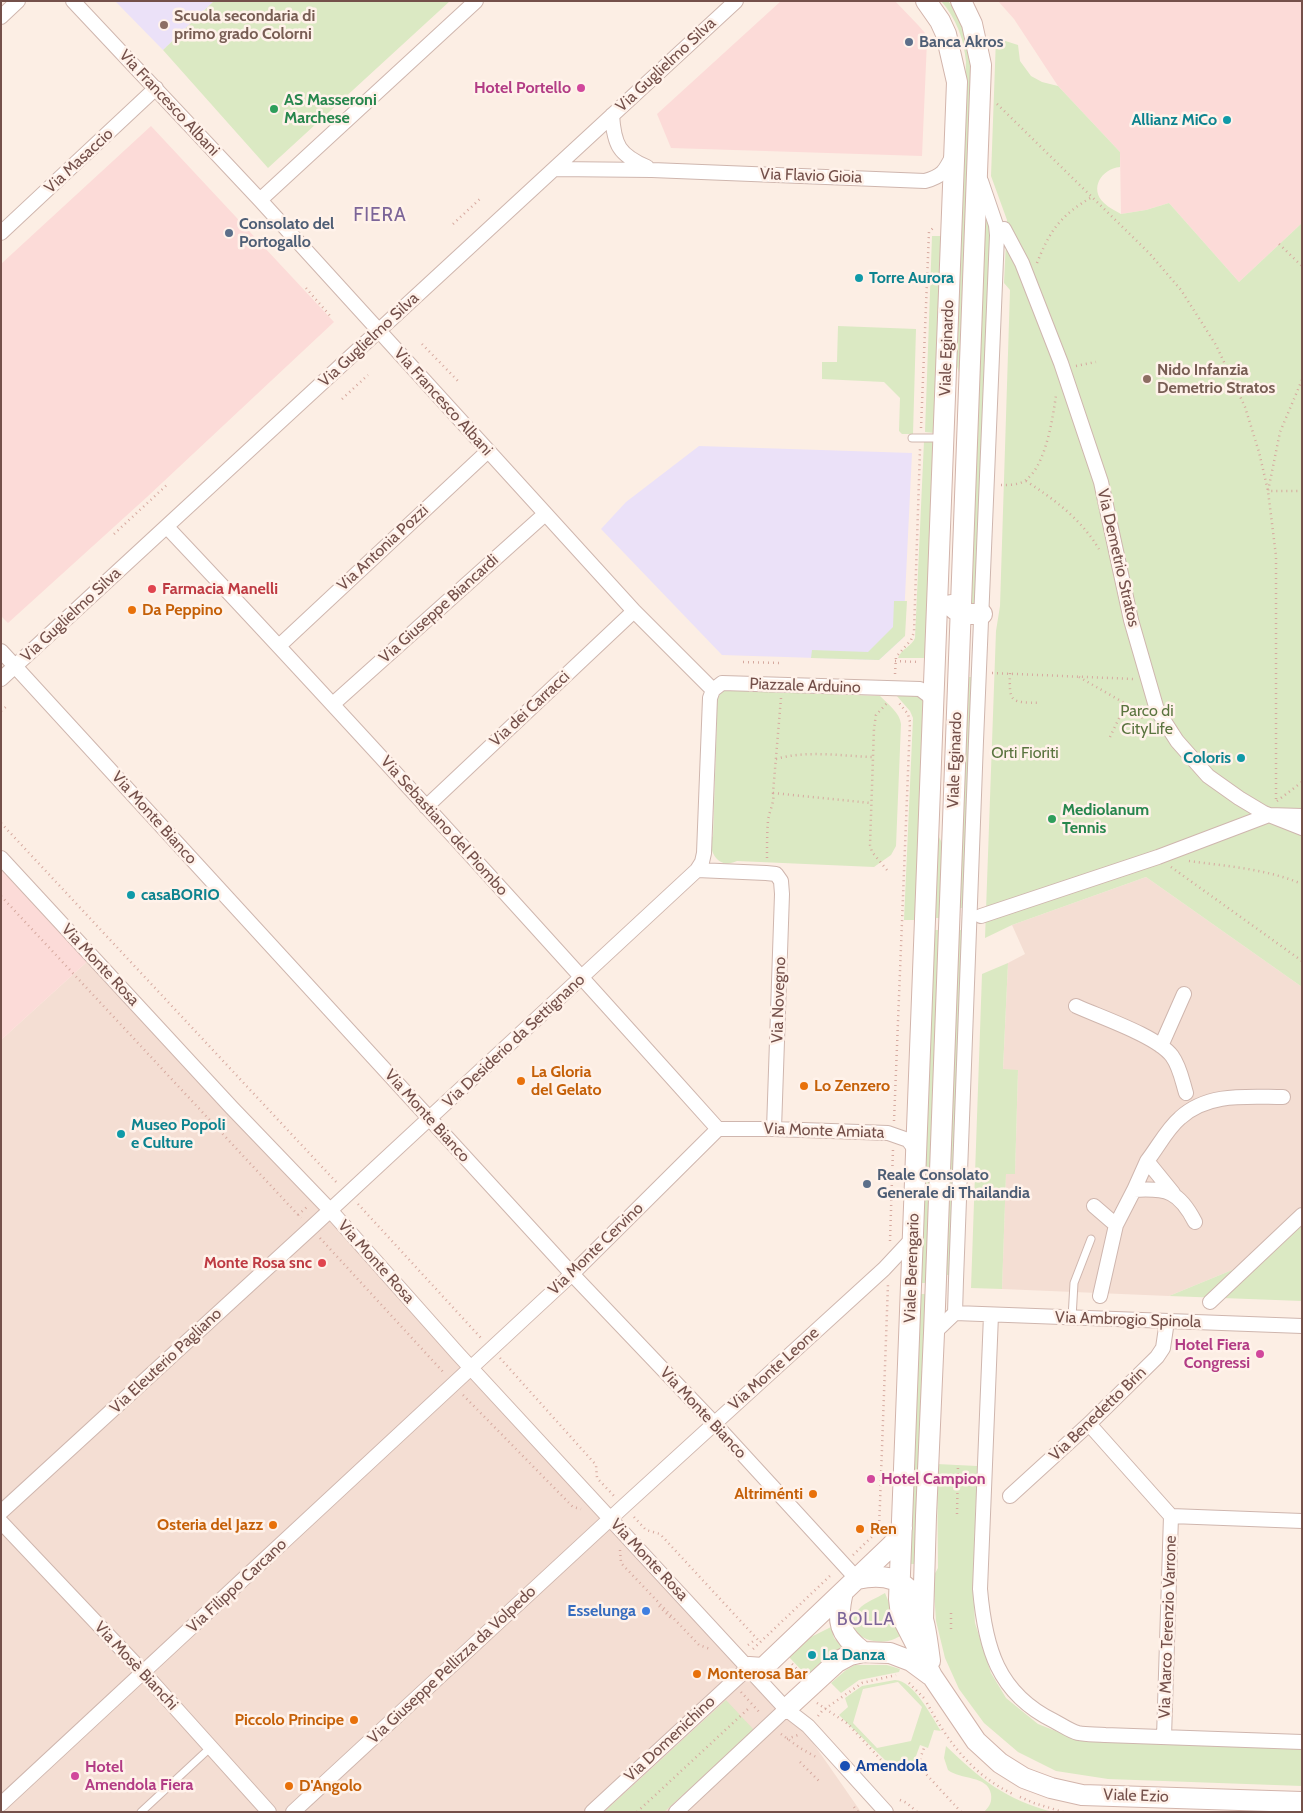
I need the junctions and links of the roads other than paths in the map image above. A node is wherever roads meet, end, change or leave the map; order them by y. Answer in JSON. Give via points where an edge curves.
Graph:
{"nodes":[{"id":1,"x":18,"y":1,"type":"edge"},
{"id":2,"x":73,"y":1,"type":"edge"},
{"id":3,"x":476,"y":1,"type":"edge"},
{"id":4,"x":736,"y":1,"type":"edge"},
{"id":5,"x":926,"y":1,"type":"edge"},
{"id":6,"x":961,"y":1,"type":"edge"},
{"id":7,"x":1,"y":17,"type":"edge"},
{"id":8,"x":156,"y":88,"type":"junction"},
{"id":9,"x":612,"y":115,"type":"junction"},
{"id":10,"x":955,"y":152,"type":"junction"},
{"id":11,"x":977,"y":166,"type":"junction"},
{"id":12,"x":554,"y":169,"type":"junction"},
{"id":13,"x":652,"y":170,"type":"junction"},
{"id":14,"x":260,"y":200,"type":"junction"},
{"id":15,"x":1004,"y":229,"type":"dead end"},
{"id":16,"x":1,"y":233,"type":"edge"},
{"id":17,"x":379,"y":331,"type":"junction"},
{"id":18,"x":947,"y":345,"type":"junction"},
{"id":19,"x":912,"y":438,"type":"dead end"},
{"id":20,"x":944,"y":438,"type":"junction"},
{"id":21,"x":488,"y":451,"type":"junction"},
{"id":22,"x":545,"y":514,"type":"junction"},
{"id":23,"x":166,"y":526,"type":"junction"},
{"id":24,"x":634,"y":611,"type":"junction"},
{"id":25,"x":961,"y":613,"type":"junction"},
{"id":26,"x":982,"y":614,"type":"junction"},
{"id":27,"x":279,"y":646,"type":"junction"},
{"id":28,"x":1,"y":651,"type":"edge"},
{"id":29,"x":16,"y":666,"type":"junction"},
{"id":30,"x":1,"y":679,"type":"edge"},
{"id":31,"x":713,"y":690,"type":"junction"},
{"id":32,"x":934,"y":702,"type":"junction"},
{"id":33,"x":333,"y":704,"type":"junction"},
{"id":34,"x":426,"y":807,"type":"junction"},
{"id":35,"x":1269,"y":815,"type":"junction"},
{"id":36,"x":1302,"y":816,"type":"edge"},
{"id":37,"x":1302,"y":828,"type":"edge"},
{"id":38,"x":952,"y":844,"type":"junction"},
{"id":39,"x":1,"y":858,"type":"edge"},
{"id":40,"x":697,"y":870,"type":"junction"},
{"id":41,"x":980,"y":916,"type":"dead end"},
{"id":42,"x":582,"y":977,"type":"junction"},
{"id":43,"x":1184,"y":994,"type":"dead end"},
{"id":44,"x":1076,"y":1006,"type":"dead end"},
{"id":45,"x":1161,"y":1046,"type":"junction"},
{"id":46,"x":1186,"y":1092,"type":"junction"},
{"id":47,"x":1283,"y":1097,"type":"dead end"},
{"id":48,"x":1201,"y":1103,"type":"junction"},
{"id":49,"x":429,"y":1118,"type":"junction"},
{"id":50,"x":1180,"y":1118,"type":"junction"},
{"id":51,"x":718,"y":1129,"type":"junction"},
{"id":52,"x":774,"y":1129,"type":"junction"},
{"id":53,"x":916,"y":1159,"type":"junction"},
{"id":54,"x":1147,"y":1160,"type":"junction"},
{"id":55,"x":1134,"y":1190,"type":"junction"},
{"id":56,"x":1173,"y":1193,"type":"junction"},
{"id":57,"x":1094,"y":1206,"type":"dead end"},
{"id":58,"x":330,"y":1210,"type":"junction"},
{"id":59,"x":1302,"y":1215,"type":"edge"},
{"id":60,"x":1195,"y":1222,"type":"dead end"},
{"id":61,"x":1116,"y":1225,"type":"junction"},
{"id":62,"x":913,"y":1238,"type":"junction"},
{"id":63,"x":1091,"y":1239,"type":"dead end"},
{"id":64,"x":572,"y":1274,"type":"junction"},
{"id":65,"x":1100,"y":1296,"type":"dead end"},
{"id":66,"x":1210,"y":1302,"type":"dead end"},
{"id":67,"x":955,"y":1313,"type":"junction"},
{"id":68,"x":991,"y":1315,"type":"junction"},
{"id":69,"x":1072,"y":1318,"type":"junction"},
{"id":70,"x":1166,"y":1321,"type":"junction"},
{"id":71,"x":1302,"y":1326,"type":"edge"},
{"id":72,"x":934,"y":1333,"type":"junction"},
{"id":73,"x":471,"y":1368,"type":"junction"},
{"id":74,"x":714,"y":1424,"type":"junction"},
{"id":75,"x":1089,"y":1424,"type":"junction"},
{"id":76,"x":1010,"y":1496,"type":"dead end"},
{"id":77,"x":1,"y":1512,"type":"edge"},
{"id":78,"x":1172,"y":1516,"type":"junction"},
{"id":79,"x":611,"y":1518,"type":"junction"},
{"id":80,"x":902,"y":1521,"type":"junction"},
{"id":81,"x":1302,"y":1521,"type":"edge"},
{"id":82,"x":1,"y":1522,"type":"edge"},
{"id":83,"x":900,"y":1583,"type":"junction"},
{"id":84,"x":850,"y":1585,"type":"junction"},
{"id":85,"x":921,"y":1631,"type":"junction"},
{"id":86,"x":863,"y":1652,"type":"junction"},
{"id":87,"x":890,"y":1653,"type":"junction"},
{"id":88,"x":751,"y":1658,"type":"junction"},
{"id":89,"x":144,"y":1673,"type":"junction"},
{"id":90,"x":932,"y":1676,"type":"junction"},
{"id":91,"x":786,"y":1709,"type":"junction"},
{"id":92,"x":1164,"y":1737,"type":"junction"},
{"id":93,"x":1302,"y":1742,"type":"edge"},
{"id":94,"x":211,"y":1747,"type":"junction"},
{"id":95,"x":1302,"y":1802,"type":"edge"},
{"id":96,"x":1,"y":1804,"type":"edge"},
{"id":97,"x":140,"y":1812,"type":"edge"},
{"id":98,"x":269,"y":1812,"type":"edge"},
{"id":99,"x":294,"y":1812,"type":"edge"},
{"id":100,"x":592,"y":1812,"type":"edge"},
{"id":101,"x":676,"y":1812,"type":"edge"},
{"id":102,"x":886,"y":1812,"type":"edge"}],
"edges":[{"from":1,"to":7,"type":"street"},
{"from":2,"to":8,"type":"street","name":"Via Francesco Albani"},
{"from":3,"to":14,"type":"street"},
{"from":4,"to":9,"type":"street","name":"Via Guglielmo Silva"},
{"from":5,"to":10,"type":"main road","name":"Viale Eginardo","via":[[946,34],[957,82]]},
{"from":6,"to":11,"type":"main road","name":"Viale Eginardo","via":[[972,24],[981,65]]},
{"from":8,"to":14,"type":"street","name":"Via Francesco Albani"},
{"from":8,"to":16,"type":"street","name":"Via Masaccio"},
{"from":9,"to":12,"type":"street","name":"Via Guglielmo Silva"},
{"from":9,"to":13,"type":"street","name":"Via Flavio Gioia","via":[[618,146],[630,160]]},
{"from":10,"to":13,"type":"street","name":"Via Flavio Gioia","via":[[945,170],[925,181]]},
{"from":10,"to":18,"type":"main road","name":"Viale Eginardo"},
{"from":11,"to":25,"type":"main road","name":"Viale Eginardo"},
{"from":11,"to":26,"type":"street","name":"Viale Eginardo","via":[[997,235]]},
{"from":12,"to":13,"type":"street","name":"Via Flavio Gioia"},
{"from":12,"to":17,"type":"street","name":"Via Guglielmo Silva"},
{"from":14,"to":17,"type":"street","name":"Via Francesco Albani"},
{"from":15,"to":35,"type":"street","name":"Via Demetrio Stratos","via":[[1022,263],[1062,366],[1102,482],[1131,620],[1157,710],[1177,741],[1208,776]]},
{"from":17,"to":21,"type":"street","name":"Via Francesco Albani"},
{"from":17,"to":23,"type":"street","name":"Via Guglielmo Silva"},
{"from":18,"to":20,"type":"main road","name":"Viale Eginardo"},
{"from":18,"to":25,"type":"main road","via":[[956,407],[949,601],[954,610]]},
{"from":19,"to":20,"type":"lane"},
{"from":20,"to":32,"type":"main road","name":"Viale Eginardo"},
{"from":21,"to":22,"type":"street","name":"Via Francesco Albani"},
{"from":21,"to":27,"type":"street","name":"Via Antonia Pozzi"},
{"from":22,"to":24,"type":"street","name":"Via Francesco Albani"},
{"from":22,"to":33,"type":"street","name":"Via Giuseppe Biancardi"},
{"from":23,"to":27,"type":"street","name":"Via Sebastiano del Piombo"},
{"from":23,"to":29,"type":"street","name":"Via Guglielmo Silva"},
{"from":24,"to":31,"type":"street","name":"Via Francesco Albani"},
{"from":24,"to":34,"type":"street","name":"Via dei Carracci"},
{"from":25,"to":26,"type":"main road"},
{"from":25,"to":38,"type":"main road","name":"Viale Eginardo"},
{"from":26,"to":67,"type":"street","name":"Viale Eginardo","via":[[985,672],[968,960]]},
{"from":27,"to":33,"type":"street","name":"Via Sebastiano del Piombo"},
{"from":28,"to":29,"type":"street","name":"Via Monte Bianco"},
{"from":29,"to":30,"type":"street","name":"Via Guglielmo Silva"},
{"from":29,"to":49,"type":"street","name":"Via Monte Bianco"},
{"from":31,"to":32,"type":"street","name":"Piazzale Arduino","via":[[722,684],[920,689]]},
{"from":31,"to":40,"type":"street","via":[[710,698],[704,853]]},
{"from":32,"to":38,"type":"main road","via":[[944,722],[941,814]]},
{"from":32,"to":53,"type":"main road","name":"Viale Berengario"},
{"from":33,"to":34,"type":"street","name":"Via Sebastiano del Piombo"},
{"from":34,"to":42,"type":"street","name":"Via Sebastiano del Piombo"},
{"from":35,"to":36,"type":"street"},
{"from":35,"to":37,"type":"street","name":"Via Demetrio Stratos"},
{"from":35,"to":41,"type":"street","via":[[1158,857]]},
{"from":38,"to":72,"type":"main road","name":"Viale Berengario"},
{"from":39,"to":58,"type":"street","name":"Via Monte Rosa"},
{"from":40,"to":42,"type":"street","name":"Via Desiderio da Settignano"},
{"from":40,"to":52,"type":"street","name":"Via Novegno","via":[[776,874],[781,881]]},
{"from":42,"to":49,"type":"street","name":"Via Desiderio da Settignano"},
{"from":42,"to":51,"type":"street","name":"Via Sebastiano del Piombo"},
{"from":43,"to":45,"type":"street"},
{"from":44,"to":45,"type":"street"},
{"from":45,"to":46,"type":"street","via":[[1172,1056]]},
{"from":46,"to":48,"type":"street"},
{"from":46,"to":50,"type":"street"},
{"from":47,"to":48,"type":"street","via":[[1228,1098]]},
{"from":48,"to":50,"type":"street"},
{"from":49,"to":58,"type":"street","name":"Via Desiderio da Settignano"},
{"from":49,"to":64,"type":"street","name":"Via Monte Bianco"},
{"from":50,"to":54,"type":"street"},
{"from":51,"to":52,"type":"street","name":"Via Monte Amiata"},
{"from":51,"to":64,"type":"street","name":"Via Monte Cervino"},
{"from":52,"to":53,"type":"street","name":"Via Monte Amiata","via":[[894,1134],[908,1140]]},
{"from":53,"to":62,"type":"main road","name":"Viale Berengario"},
{"from":54,"to":55,"type":"street"},
{"from":54,"to":56,"type":"street"},
{"from":55,"to":56,"type":"street","via":[[1156,1189]]},
{"from":55,"to":61,"type":"street"},
{"from":56,"to":60,"type":"street"},
{"from":57,"to":61,"type":"street"},
{"from":58,"to":73,"type":"street","name":"Via Monte Rosa"},
{"from":58,"to":77,"type":"street","name":"Via Eleuterio Pagliano"},
{"from":59,"to":66,"type":"street"},
{"from":61,"to":65,"type":"street"},
{"from":62,"to":74,"type":"street","name":"Via Monte Leone"},
{"from":62,"to":80,"type":"main road","name":"Viale Berengario"},
{"from":63,"to":69,"type":"lane","via":[[1074,1283]]},
{"from":64,"to":73,"type":"street","name":"Via Monte Cervino"},
{"from":64,"to":74,"type":"street","name":"Via Monte Bianco"},
{"from":67,"to":68,"type":"street","name":"Via Ambrogio Spinola"},
{"from":67,"to":72,"type":"street","name":"Viale Berengario"},
{"from":68,"to":69,"type":"street","name":"Via Ambrogio Spinola"},
{"from":68,"to":92,"type":"street","via":[[980,1589],[982,1618],[997,1666],[1016,1696],[1044,1716],[1078,1732]]},
{"from":69,"to":70,"type":"street","name":"Via Ambrogio Spinola"},
{"from":70,"to":71,"type":"street","name":"Via Ambrogio Spinola"},
{"from":70,"to":75,"type":"street","name":"Via Benedetto Brin","via":[[1163,1348],[1157,1357]]},
{"from":72,"to":85,"type":"main road","name":"Viale Berengario"},
{"from":73,"to":79,"type":"street","name":"Via Monte Rosa"},
{"from":73,"to":89,"type":"street","name":"Via Filippo Carcano"},
{"from":74,"to":79,"type":"street","name":"Via Monte Leone"},
{"from":74,"to":84,"type":"street","name":"Via Monte Bianco"},
{"from":75,"to":76,"type":"street","name":"Via Benedetto Brin"},
{"from":75,"to":78,"type":"street"},
{"from":78,"to":81,"type":"street"},
{"from":78,"to":92,"type":"street","name":"Via Marco Terenzio Varrone"},
{"from":79,"to":88,"type":"street","name":"Via Monte Rosa"},
{"from":79,"to":99,"type":"street","name":"Via Giuseppe Pellizza da Volpedo"},
{"from":80,"to":83,"type":"main road","name":"Viale Berengario"},
{"from":80,"to":84,"type":"main road","via":[[896,1540]]},
{"from":82,"to":89,"type":"street","name":"Via Mosè Bianchi"},
{"from":83,"to":84,"type":"main road","via":[[885,1576],[873,1576]]},
{"from":83,"to":85,"type":"main road","via":[[920,1606]]},
{"from":84,"to":86,"type":"main road","via":[[839,1609],[841,1626],[848,1640]]},
{"from":84,"to":88,"type":"main road","via":[[763,1668]]},
{"from":85,"to":87,"type":"main road"},
{"from":85,"to":90,"type":"main road"},
{"from":86,"to":87,"type":"main road"},
{"from":86,"to":91,"type":"main road","via":[[836,1662]]},
{"from":87,"to":90,"type":"main road","via":[[911,1661]]},
{"from":88,"to":91,"type":"street","name":"Via Monte Rosa"},
{"from":88,"to":100,"type":"street","name":"Via Domenichino"},
{"from":89,"to":94,"type":"street","name":"Via Mosè Bianchi"},
{"from":89,"to":96,"type":"street","name":"Via Filippo Carcano"},
{"from":90,"to":95,"type":"main road","name":"Viale Ezio","via":[[976,1741],[1000,1763],[1024,1778],[1051,1788],[1082,1795]]},
{"from":91,"to":101,"type":"street"},
{"from":91,"to":102,"type":"street","name":"Via Monte Rosa","via":[[808,1726]]},
{"from":92,"to":93,"type":"street"},
{"from":94,"to":97,"type":"lane"},
{"from":94,"to":98,"type":"street","name":"Via Mosè Bianchi"}]}
